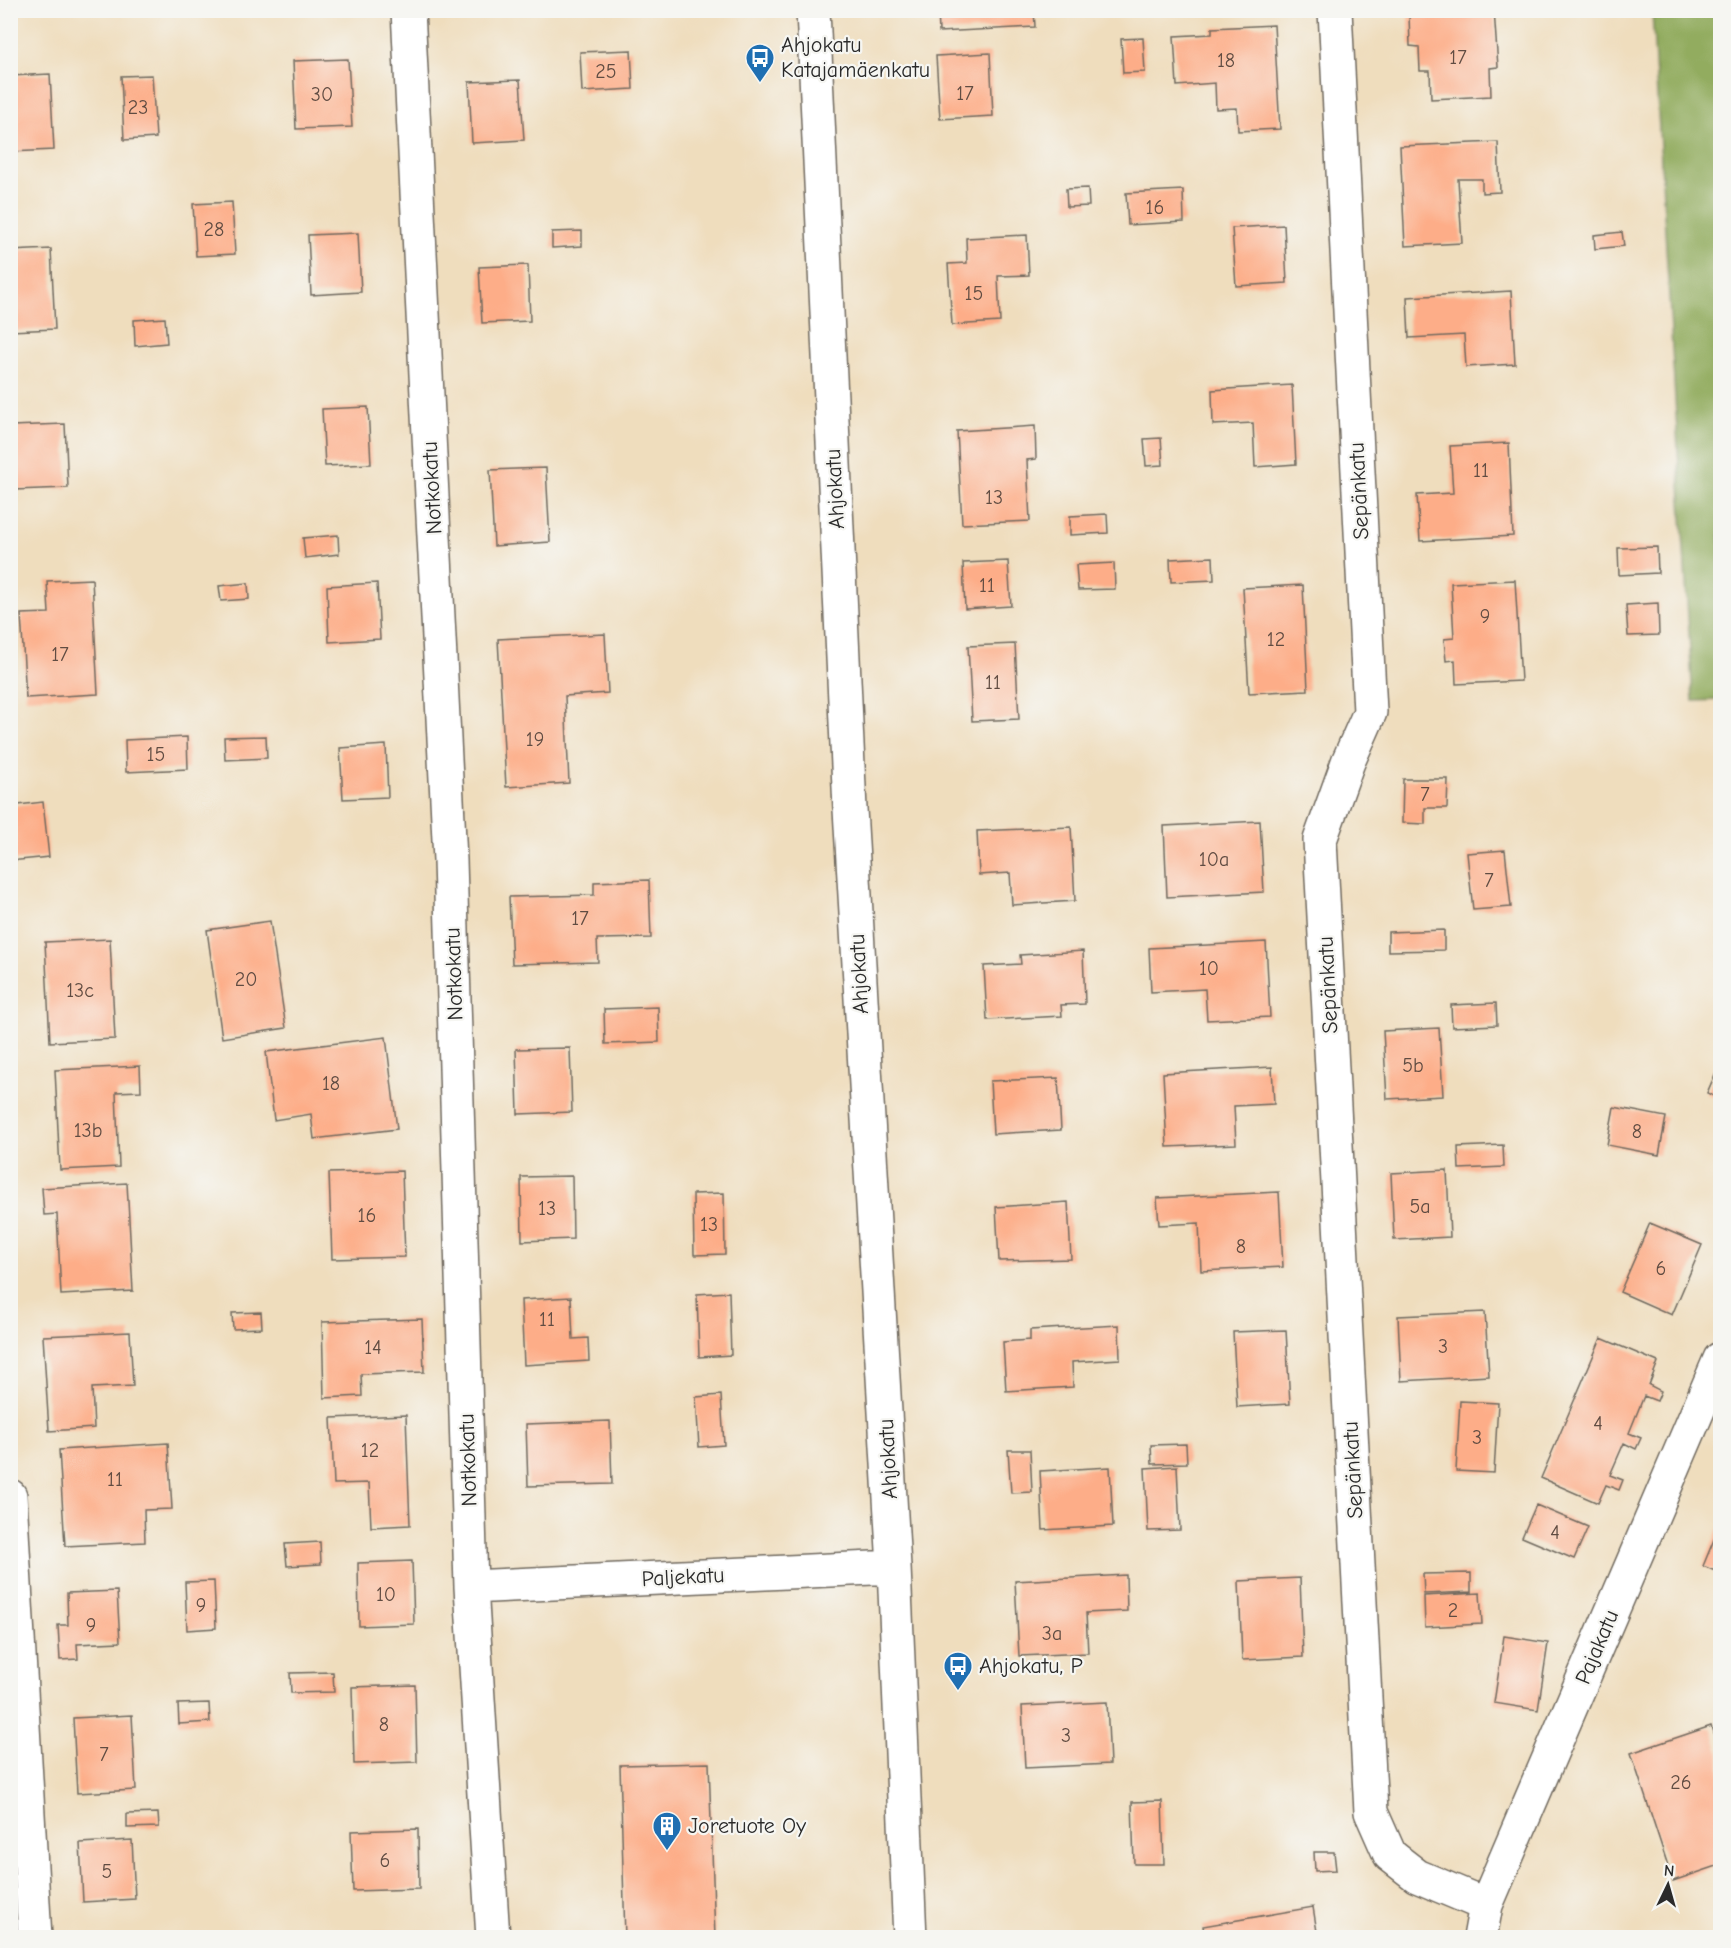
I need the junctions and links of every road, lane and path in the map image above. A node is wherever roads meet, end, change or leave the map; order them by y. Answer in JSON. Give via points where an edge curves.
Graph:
{"nodes":[{"id":1,"x":408,"y":10,"type":"edge"},
{"id":2,"x":813,"y":10,"type":"edge"},
{"id":3,"x":1335,"y":10,"type":"edge"},
{"id":4,"x":1720,"y":1359,"type":"edge"},
{"id":5,"x":10,"y":1496,"type":"edge"},
{"id":6,"x":894,"y":1567,"type":"junction"},
{"id":7,"x":471,"y":1587,"type":"junction"},
{"id":8,"x":1486,"y":1905,"type":"junction"},
{"id":9,"x":35,"y":1938,"type":"edge"},
{"id":10,"x":493,"y":1938,"type":"edge"},
{"id":11,"x":910,"y":1938,"type":"edge"},
{"id":12,"x":1480,"y":1938,"type":"edge"}],
"edges":[{"from":1,"to":7,"type":"street","name":"Notkokatu","via":[[450,860]]},
{"from":2,"to":6,"type":"street","name":"Ahjokatu","via":[[850,821]]},
{"from":3,"to":8,"type":"street","name":"Sepänkatu","via":[[1370,712],[1320,840],[1371,1812],[1390,1855],[1417,1876]]},
{"from":4,"to":8,"type":"street","name":"Pajakatu"},
{"from":5,"to":9,"type":"street"},
{"from":6,"to":7,"type":"street","name":"Paljekatu"},
{"from":6,"to":11,"type":"street","name":"Ahjokatu"},
{"from":7,"to":10,"type":"street","name":"Notkokatu"},
{"from":8,"to":12,"type":"street","name":"Pajakatu"}]}
